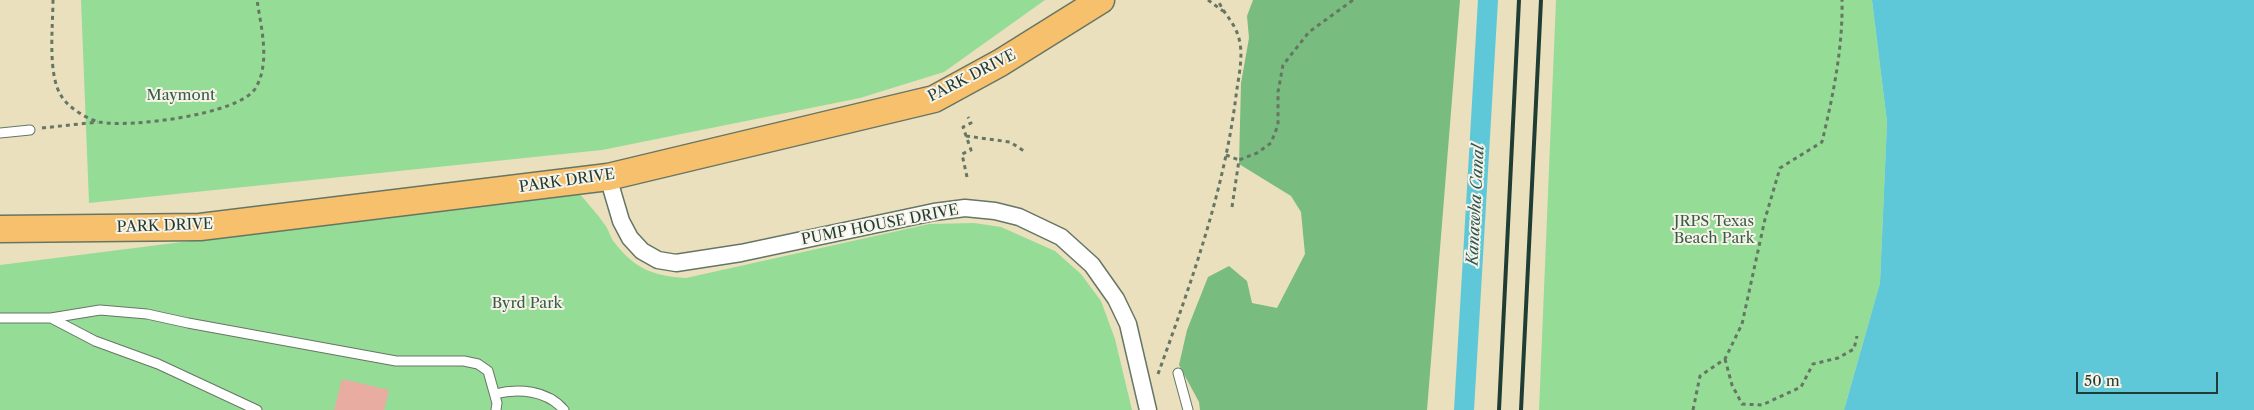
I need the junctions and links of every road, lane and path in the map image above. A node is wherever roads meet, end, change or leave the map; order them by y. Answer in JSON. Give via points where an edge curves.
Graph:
{"nodes":[{"id":1,"x":53,"y":0,"type":"edge"},
{"id":2,"x":257,"y":0,"type":"edge"},
{"id":3,"x":1101,"y":0,"type":"edge"},
{"id":4,"x":1208,"y":0,"type":"edge"},
{"id":5,"x":1218,"y":0,"type":"edge"},
{"id":6,"x":1353,"y":0,"type":"edge"},
{"id":7,"x":1842,"y":0,"type":"edge"},
{"id":8,"x":1225,"y":12,"type":"junction"},
{"id":9,"x":968,"y":117,"type":"dead end"},
{"id":10,"x":99,"y":122,"type":"junction"},
{"id":11,"x":30,"y":130,"type":"joint"},
{"id":12,"x":0,"y":132,"type":"edge"},
{"id":13,"x":966,"y":136,"type":"junction"},
{"id":14,"x":1024,"y":151,"type":"dead end"},
{"id":15,"x":1226,"y":155,"type":"junction"},
{"id":16,"x":1239,"y":160,"type":"junction"},
{"id":17,"x":608,"y":177,"type":"junction"},
{"id":18,"x":967,"y":177,"type":"dead end"},
{"id":19,"x":1232,"y":207,"type":"dead end"},
{"id":20,"x":0,"y":229,"type":"edge"},
{"id":21,"x":0,"y":318,"type":"edge"},
{"id":22,"x":51,"y":318,"type":"junction"},
{"id":23,"x":1857,"y":336,"type":"dead end"},
{"id":24,"x":1725,"y":359,"type":"junction"},
{"id":25,"x":1178,"y":373,"type":"dead end"},
{"id":26,"x":495,"y":394,"type":"junction"},
{"id":27,"x":1148,"y":408,"type":"edge"},
{"id":28,"x":257,"y":410,"type":"edge"},
{"id":29,"x":496,"y":410,"type":"edge"},
{"id":30,"x":564,"y":410,"type":"edge"},
{"id":31,"x":1188,"y":410,"type":"edge"},
{"id":32,"x":1693,"y":410,"type":"edge"}],
"edges":[{"from":1,"to":10,"type":"path","via":[[57,88],[69,105]]},
{"from":2,"to":10,"type":"path","via":[[264,57],[262,73],[248,95],[234,104],[201,114],[137,122]]},
{"from":3,"to":17,"type":"main road","name":"PARK DRIVE","via":[[1000,63],[934,99]]},
{"from":4,"to":8,"type":"path"},
{"from":5,"to":8,"type":"path"},
{"from":6,"to":16,"type":"path","via":[[1309,32],[1282,65],[1278,125],[1271,142]]},
{"from":7,"to":24,"type":"path","via":[[1833,98],[1822,142],[1780,168],[1765,219],[1742,324]]},
{"from":8,"to":15,"type":"path","via":[[1236,26],[1240,45],[1234,115]]},
{"from":9,"to":13,"type":"path","via":[[971,123],[962,127]]},
{"from":10,"to":11,"type":"path"},
{"from":11,"to":12,"type":"lane"},
{"from":13,"to":14,"type":"path","via":[[1010,142]]},
{"from":13,"to":18,"type":"path","via":[[971,150],[962,154]]},
{"from":15,"to":16,"type":"path"},
{"from":15,"to":27,"type":"path","via":[[1197,266]]},
{"from":16,"to":19,"type":"path"},
{"from":17,"to":20,"type":"main road","name":"PARK DRIVE","via":[[200,227]]},
{"from":17,"to":27,"type":"street","name":"PUMP HOUSE DRIVE","via":[[630,238],[658,260],[676,263],[741,253],[934,212],[965,208],[1020,217],[1061,237],[1104,280],[1128,324]]},
{"from":21,"to":22,"type":"lane"},
{"from":22,"to":26,"type":"lane","via":[[100,310],[147,314],[396,361],[464,361],[478,364],[488,372]]},
{"from":22,"to":28,"type":"lane","via":[[95,341],[158,364]]},
{"from":23,"to":24,"type":"path","via":[[1854,349],[1838,358],[1814,364],[1801,387],[1762,405],[1742,404],[1732,385]]},
{"from":24,"to":32,"type":"path","via":[[1700,376]]},
{"from":25,"to":31,"type":"lane"},
{"from":26,"to":29,"type":"lane"},
{"from":26,"to":30,"type":"lane","via":[[531,392]]}]}
